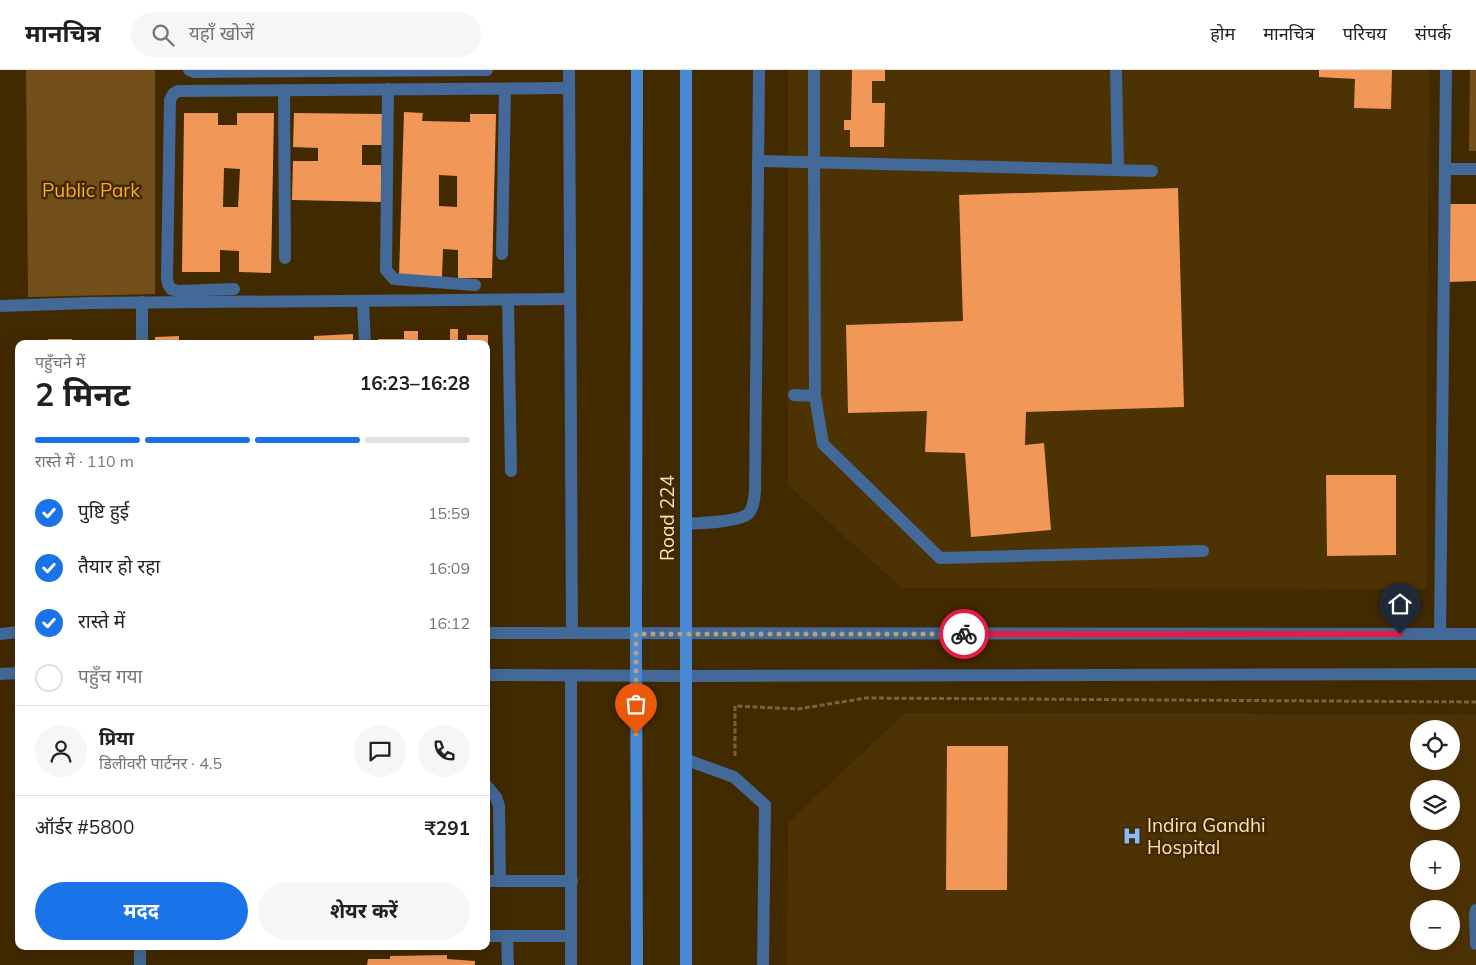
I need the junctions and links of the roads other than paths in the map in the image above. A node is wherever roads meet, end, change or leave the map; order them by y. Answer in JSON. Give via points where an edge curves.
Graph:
{"nodes":[{"id":1,"x":189,"y":70,"type":"edge"},
{"id":2,"x":487,"y":70,"type":"edge"},
{"id":3,"x":569,"y":70,"type":"edge"},
{"id":4,"x":637,"y":70,"type":"edge"},
{"id":5,"x":686,"y":70,"type":"edge"},
{"id":6,"x":759,"y":70,"type":"edge"},
{"id":7,"x":814,"y":70,"type":"edge"},
{"id":8,"x":1116,"y":70,"type":"edge"},
{"id":9,"x":1446,"y":70,"type":"edge"},
{"id":10,"x":569,"y":88,"type":"junction"},
{"id":11,"x":505,"y":89,"type":"junction"},
{"id":12,"x":284,"y":90,"type":"junction"},
{"id":13,"x":388,"y":90,"type":"junction"},
{"id":14,"x":758,"y":161,"type":"junction"},
{"id":15,"x":814,"y":162,"type":"junction"},
{"id":16,"x":1118,"y":169,"type":"junction"},
{"id":17,"x":1445,"y":169,"type":"junction"},
{"id":18,"x":1476,"y":169,"type":"edge"},
{"id":19,"x":1152,"y":171,"type":"dead end"},
{"id":20,"x":502,"y":254,"type":"dead end"},
{"id":21,"x":285,"y":258,"type":"dead end"},
{"id":22,"x":474,"y":285,"type":"dead end"},
{"id":23,"x":234,"y":289,"type":"dead end"},
{"id":24,"x":570,"y":299,"type":"junction"},
{"id":25,"x":363,"y":300,"type":"junction"},
{"id":26,"x":508,"y":300,"type":"junction"},
{"id":27,"x":142,"y":302,"type":"junction"},
{"id":28,"x":0,"y":306,"type":"edge"},
{"id":29,"x":142,"y":340,"type":"edge"},
{"id":30,"x":365,"y":340,"type":"edge"},
{"id":31,"x":794,"y":395,"type":"dead end"},
{"id":32,"x":815,"y":396,"type":"junction"},
{"id":33,"x":511,"y":471,"type":"dead end"},
{"id":34,"x":686,"y":524,"type":"junction"},
{"id":35,"x":1202,"y":551,"type":"dead end"},
{"id":36,"x":15,"y":632,"type":"edge"},
{"id":37,"x":490,"y":632,"type":"edge"},
{"id":38,"x":572,"y":633,"type":"junction"},
{"id":39,"x":0,"y":634,"type":"edge"},
{"id":40,"x":636,"y":634,"type":"junction"},
{"id":41,"x":686,"y":634,"type":"junction"},
{"id":42,"x":1440,"y":634,"type":"junction"},
{"id":43,"x":1476,"y":634,"type":"edge"},
{"id":44,"x":15,"y":673,"type":"edge"},
{"id":45,"x":0,"y":674,"type":"edge"},
{"id":46,"x":1476,"y":674,"type":"edge"},
{"id":47,"x":490,"y":675,"type":"edge"},
{"id":48,"x":571,"y":676,"type":"junction"},
{"id":49,"x":636,"y":676,"type":"junction"},
{"id":50,"x":687,"y":676,"type":"junction"},
{"id":51,"x":686,"y":760,"type":"junction"},
{"id":52,"x":490,"y":790,"type":"edge"},
{"id":53,"x":490,"y":881,"type":"edge"},
{"id":54,"x":500,"y":881,"type":"junction"},
{"id":55,"x":572,"y":881,"type":"junction"},
{"id":56,"x":1476,"y":910,"type":"edge"},
{"id":57,"x":490,"y":936,"type":"edge"},
{"id":58,"x":506,"y":936,"type":"junction"},
{"id":59,"x":571,"y":936,"type":"junction"},
{"id":60,"x":1476,"y":944,"type":"edge"},
{"id":61,"x":140,"y":950,"type":"edge"},
{"id":62,"x":140,"y":965,"type":"edge"},
{"id":63,"x":508,"y":965,"type":"edge"},
{"id":64,"x":571,"y":965,"type":"edge"},
{"id":65,"x":637,"y":965,"type":"edge"},
{"id":66,"x":686,"y":965,"type":"edge"},
{"id":67,"x":763,"y":965,"type":"edge"}],
"edges":[{"from":1,"to":2,"type":"street"},
{"from":3,"to":10,"type":"street"},
{"from":4,"to":40,"type":"main road","name":"Road 224"},
{"from":5,"to":34,"type":"main road","name":"Road 224"},
{"from":6,"to":14,"type":"street"},
{"from":7,"to":15,"type":"street"},
{"from":8,"to":16,"type":"street"},
{"from":9,"to":17,"type":"street"},
{"from":10,"to":11,"type":"street"},
{"from":10,"to":24,"type":"street"},
{"from":11,"to":13,"type":"street"},
{"from":11,"to":20,"type":"street"},
{"from":12,"to":13,"type":"street"},
{"from":12,"to":21,"type":"street"},
{"from":12,"to":23,"type":"street","via":[[178,91],[170,100],[168,284],[178,291]]},
{"from":13,"to":22,"type":"street","via":[[386,270],[394,279]]},
{"from":14,"to":15,"type":"street"},
{"from":14,"to":34,"type":"street","via":[[754,505],[748,514],[737,519]]},
{"from":15,"to":16,"type":"street"},
{"from":15,"to":32,"type":"street"},
{"from":16,"to":19,"type":"street"},
{"from":17,"to":18,"type":"street"},
{"from":17,"to":42,"type":"street"},
{"from":24,"to":26,"type":"street"},
{"from":24,"to":38,"type":"street"},
{"from":25,"to":26,"type":"street"},
{"from":25,"to":27,"type":"street"},
{"from":25,"to":30,"type":"street"},
{"from":26,"to":33,"type":"street"},
{"from":27,"to":28,"type":"street"},
{"from":27,"to":29,"type":"street"},
{"from":31,"to":32,"type":"street"},
{"from":32,"to":35,"type":"street","via":[[823,444],[940,558]]},
{"from":34,"to":41,"type":"main road","name":"Road 224"},
{"from":36,"to":39,"type":"street"},
{"from":37,"to":38,"type":"street"},
{"from":38,"to":40,"type":"street"},
{"from":40,"to":41,"type":"street"},
{"from":40,"to":49,"type":"main road","name":"Road 224"},
{"from":41,"to":42,"type":"street"},
{"from":41,"to":50,"type":"main road","name":"Road 224"},
{"from":42,"to":43,"type":"street"},
{"from":44,"to":45,"type":"street"},
{"from":46,"to":50,"type":"street"},
{"from":47,"to":48,"type":"street"},
{"from":48,"to":49,"type":"street"},
{"from":48,"to":55,"type":"street"},
{"from":49,"to":50,"type":"street"},
{"from":49,"to":65,"type":"main road","name":"Road 224"},
{"from":50,"to":51,"type":"main road","name":"Road 224"},
{"from":51,"to":66,"type":"main road","name":"Road 224"},
{"from":51,"to":67,"type":"street","via":[[734,777],[765,805]]},
{"from":52,"to":54,"type":"street","via":[[498,806]]},
{"from":53,"to":54,"type":"street"},
{"from":54,"to":55,"type":"street"},
{"from":55,"to":59,"type":"street"},
{"from":56,"to":60,"type":"street"},
{"from":57,"to":58,"type":"street"},
{"from":58,"to":59,"type":"street"},
{"from":58,"to":63,"type":"street"},
{"from":59,"to":64,"type":"street"},
{"from":61,"to":62,"type":"street"}]}
